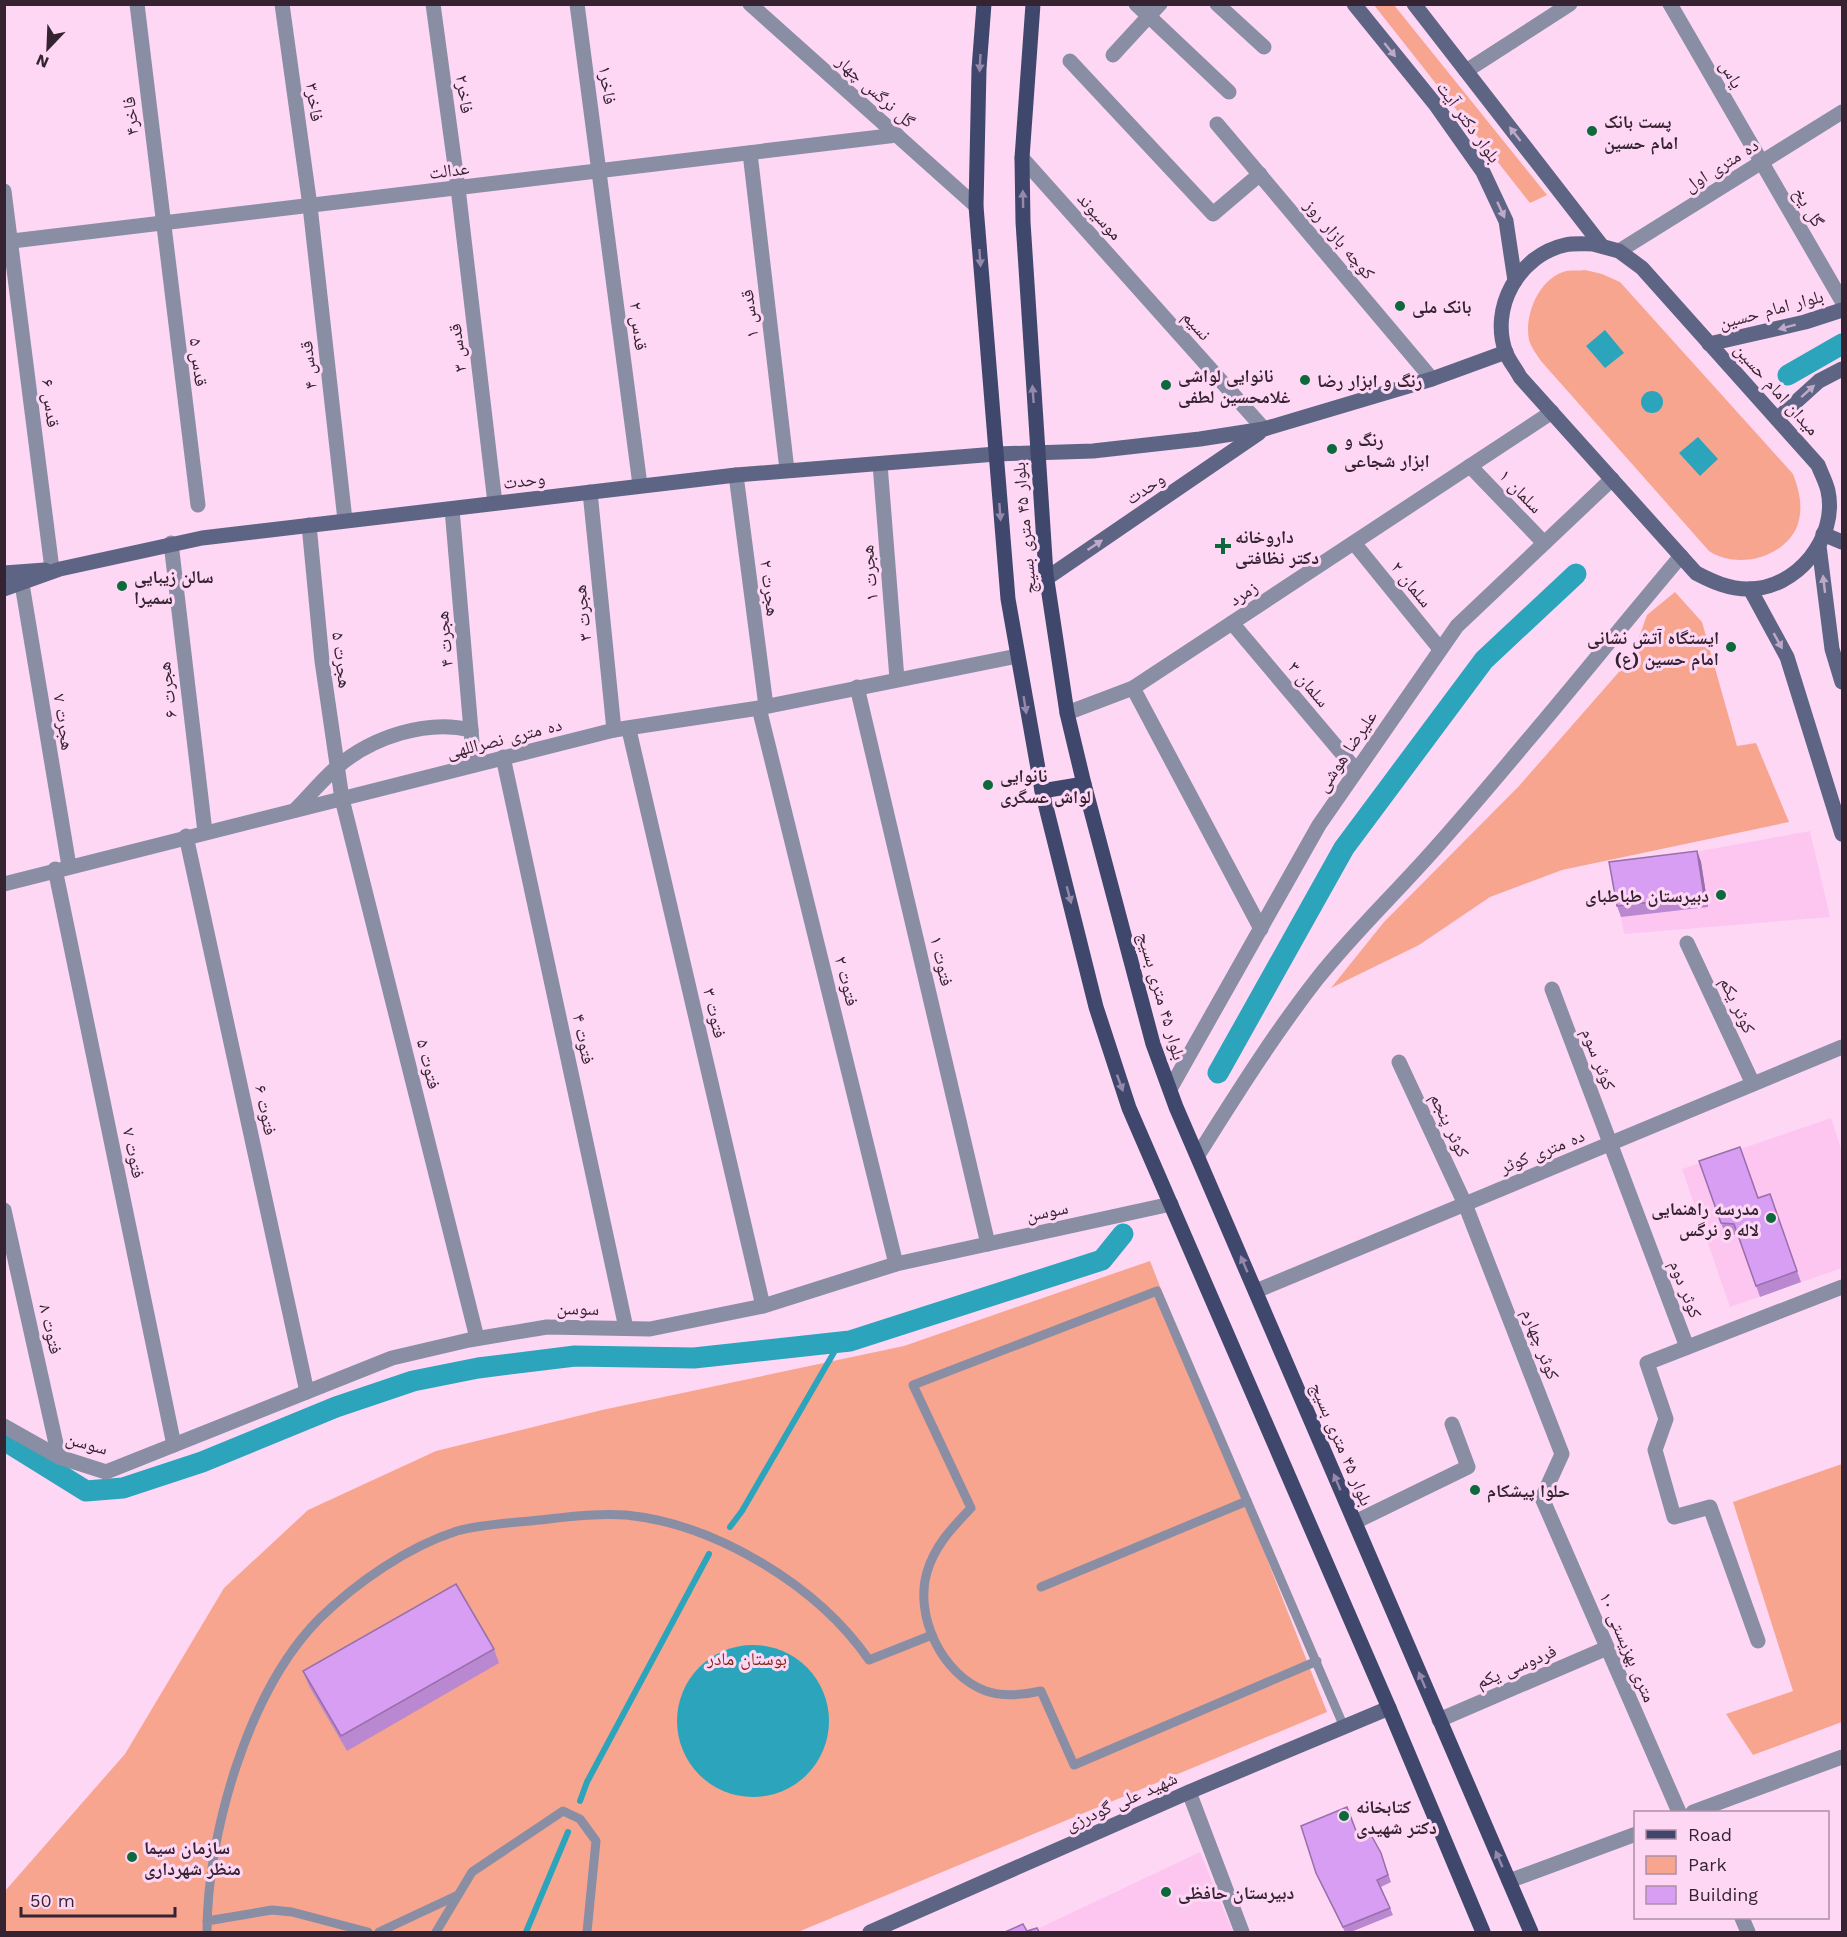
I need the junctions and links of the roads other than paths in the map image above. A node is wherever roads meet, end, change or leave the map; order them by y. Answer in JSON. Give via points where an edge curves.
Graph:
{"nodes":[{"id":1,"x":137,"y":4,"type":"edge"},
{"id":2,"x":282,"y":4,"type":"edge"},
{"id":3,"x":433,"y":4,"type":"edge"},
{"id":4,"x":577,"y":4,"type":"edge"},
{"id":5,"x":750,"y":4,"type":"edge"},
{"id":6,"x":984,"y":4,"type":"edge"},
{"id":7,"x":1033,"y":4,"type":"edge"},
{"id":8,"x":1136,"y":4,"type":"edge"},
{"id":9,"x":1160,"y":4,"type":"edge"},
{"id":10,"x":1217,"y":4,"type":"edge"},
{"id":11,"x":1354,"y":4,"type":"edge"},
{"id":12,"x":1414,"y":4,"type":"edge"},
{"id":13,"x":1570,"y":4,"type":"edge"},
{"id":14,"x":1670,"y":4,"type":"edge"},
{"id":15,"x":1149,"y":16,"type":"junction"},
{"id":16,"x":1264,"y":47,"type":"dead end"},
{"id":17,"x":1113,"y":55,"type":"dead end"},
{"id":18,"x":1070,"y":60,"type":"dead end"},
{"id":19,"x":1466,"y":71,"type":"junction"},
{"id":20,"x":1229,"y":92,"type":"dead end"},
{"id":21,"x":1842,"y":112,"type":"edge"},
{"id":22,"x":1217,"y":124,"type":"dead end"},
{"id":23,"x":897,"y":135,"type":"junction"},
{"id":24,"x":750,"y":153,"type":"junction"},
{"id":25,"x":1022,"y":158,"type":"junction"},
{"id":26,"x":1760,"y":164,"type":"junction"},
{"id":27,"x":600,"y":171,"type":"junction"},
{"id":28,"x":1260,"y":174,"type":"junction"},
{"id":29,"x":458,"y":188,"type":"junction"},
{"id":30,"x":4,"y":191,"type":"edge"},
{"id":31,"x":310,"y":206,"type":"junction"},
{"id":32,"x":976,"y":206,"type":"junction"},
{"id":33,"x":162,"y":224,"type":"junction"},
{"id":34,"x":8,"y":242,"type":"edge"},
{"id":35,"x":1602,"y":246,"type":"junction"},
{"id":36,"x":1620,"y":251,"type":"junction"},
{"id":37,"x":1515,"y":281,"type":"junction"},
{"id":38,"x":1149,"y":301,"type":"joint"},
{"id":39,"x":1842,"y":301,"type":"edge"},
{"id":40,"x":1842,"y":310,"type":"edge"},
{"id":41,"x":1709,"y":344,"type":"junction"},
{"id":42,"x":1506,"y":352,"type":"junction"},
{"id":43,"x":1842,"y":369,"type":"edge"},
{"id":44,"x":1432,"y":379,"type":"junction"},
{"id":45,"x":1552,"y":412,"type":"junction"},
{"id":46,"x":1777,"y":419,"type":"junction"},
{"id":47,"x":1264,"y":429,"type":"junction"},
{"id":48,"x":1037,"y":452,"type":"junction"},
{"id":49,"x":996,"y":454,"type":"junction"},
{"id":50,"x":880,"y":464,"type":"junction"},
{"id":51,"x":1470,"y":466,"type":"junction"},
{"id":52,"x":787,"y":470,"type":"junction"},
{"id":53,"x":736,"y":475,"type":"junction"},
{"id":54,"x":1612,"y":479,"type":"junction"},
{"id":55,"x":640,"y":485,"type":"junction"},
{"id":56,"x":590,"y":492,"type":"junction"},
{"id":57,"x":495,"y":503,"type":"junction"},
{"id":58,"x":198,"y":505,"type":"dead end"},
{"id":59,"x":452,"y":509,"type":"junction"},
{"id":60,"x":345,"y":520,"type":"junction"},
{"id":61,"x":309,"y":525,"type":"junction"},
{"id":62,"x":1821,"y":540,"type":"junction"},
{"id":63,"x":1842,"y":542,"type":"edge"},
{"id":64,"x":171,"y":543,"type":"junction"},
{"id":65,"x":1354,"y":543,"type":"junction"},
{"id":66,"x":1544,"y":543,"type":"junction"},
{"id":67,"x":1681,"y":556,"type":"junction"},
{"id":68,"x":56,"y":569,"type":"junction"},
{"id":69,"x":4,"y":573,"type":"edge"},
{"id":70,"x":1047,"y":578,"type":"junction"},
{"id":71,"x":22,"y":584,"type":"junction"},
{"id":72,"x":4,"y":589,"type":"edge"},
{"id":73,"x":1750,"y":589,"type":"junction"},
{"id":74,"x":1232,"y":623,"type":"junction"},
{"id":75,"x":1440,"y":649,"type":"junction"},
{"id":76,"x":1017,"y":656,"type":"junction"},
{"id":77,"x":897,"y":679,"type":"junction"},
{"id":78,"x":1842,"y":682,"type":"edge"},
{"id":79,"x":857,"y":687,"type":"junction"},
{"id":80,"x":1133,"y":688,"type":"junction"},
{"id":81,"x":762,"y":707,"type":"junction"},
{"id":82,"x":1067,"y":713,"type":"junction"},
{"id":83,"x":471,"y":730,"type":"junction"},
{"id":84,"x":621,"y":730,"type":"junction"},
{"id":85,"x":503,"y":757,"type":"junction"},
{"id":86,"x":474,"y":765,"type":"junction"},
{"id":87,"x":338,"y":766,"type":"junction"},
{"id":88,"x":1356,"y":771,"type":"junction"},
{"id":89,"x":1084,"y":783,"type":"junction"},
{"id":90,"x":1042,"y":791,"type":"junction"},
{"id":91,"x":342,"y":799,"type":"junction"},
{"id":92,"x":295,"y":810,"type":"junction"},
{"id":93,"x":205,"y":832,"type":"junction"},
{"id":94,"x":1842,"y":834,"type":"edge"},
{"id":95,"x":186,"y":836,"type":"junction"},
{"id":96,"x":62,"y":868,"type":"junction"},
{"id":97,"x":4,"y":884,"type":"edge"},
{"id":98,"x":1261,"y":929,"type":"junction"},
{"id":99,"x":1687,"y":943,"type":"dead end"},
{"id":100,"x":1552,"y":989,"type":"dead end"},
{"id":101,"x":1842,"y":1047,"type":"edge"},
{"id":102,"x":1399,"y":1062,"type":"dead end"},
{"id":103,"x":1753,"y":1084,"type":"junction"},
{"id":104,"x":1170,"y":1089,"type":"junction"},
{"id":105,"x":1610,"y":1144,"type":"junction"},
{"id":106,"x":1198,"y":1155,"type":"junction"},
{"id":107,"x":1171,"y":1204,"type":"junction"},
{"id":108,"x":1465,"y":1204,"type":"junction"},
{"id":109,"x":4,"y":1210,"type":"edge"},
{"id":110,"x":988,"y":1244,"type":"junction"},
{"id":111,"x":897,"y":1264,"type":"junction"},
{"id":112,"x":1842,"y":1287,"type":"edge"},
{"id":113,"x":1256,"y":1291,"type":"junction"},
{"id":114,"x":763,"y":1306,"type":"junction"},
{"id":115,"x":626,"y":1328,"type":"junction"},
{"id":116,"x":477,"y":1338,"type":"junction"},
{"id":117,"x":1687,"y":1347,"type":"junction"},
{"id":118,"x":307,"y":1392,"type":"junction"},
{"id":119,"x":1452,"y":1424,"type":"dead end"},
{"id":120,"x":4,"y":1426,"type":"edge"},
{"id":121,"x":174,"y":1444,"type":"junction"},
{"id":122,"x":59,"y":1457,"type":"junction"},
{"id":123,"x":1542,"y":1498,"type":"joint"},
{"id":124,"x":1247,"y":1501,"type":"junction"},
{"id":125,"x":1354,"y":1522,"type":"junction"},
{"id":126,"x":1041,"y":1587,"type":"dead end"},
{"id":127,"x":932,"y":1635,"type":"junction"},
{"id":128,"x":1758,"y":1641,"type":"dead end"},
{"id":129,"x":1607,"y":1648,"type":"junction"},
{"id":130,"x":1317,"y":1661,"type":"junction"},
{"id":131,"x":1389,"y":1708,"type":"junction"},
{"id":132,"x":1440,"y":1720,"type":"junction"},
{"id":133,"x":1344,"y":1726,"type":"junction"},
{"id":134,"x":1842,"y":1757,"type":"edge"},
{"id":135,"x":1190,"y":1792,"type":"junction"},
{"id":136,"x":1679,"y":1811,"type":"edge"},
{"id":137,"x":1702,"y":1811,"type":"edge"},
{"id":138,"x":1634,"y":1834,"type":"edge"},
{"id":139,"x":1509,"y":1881,"type":"junction"},
{"id":140,"x":458,"y":1894,"type":"junction"},
{"id":141,"x":207,"y":1921,"type":"junction"},
{"id":142,"x":207,"y":1932,"type":"edge"},
{"id":143,"x":368,"y":1932,"type":"edge"},
{"id":144,"x":379,"y":1932,"type":"edge"},
{"id":145,"x":436,"y":1932,"type":"edge"},
{"id":146,"x":587,"y":1932,"type":"edge"},
{"id":147,"x":870,"y":1932,"type":"edge"},
{"id":148,"x":1242,"y":1932,"type":"edge"},
{"id":149,"x":1484,"y":1932,"type":"edge"},
{"id":150,"x":1531,"y":1932,"type":"edge"}],
"edges":[{"from":1,"to":33,"type":"street","name":"فاخر۴"},
{"from":2,"to":31,"type":"street","name":"فاخر۳"},
{"from":3,"to":29,"type":"street","name":"فاخر۲"},
{"from":4,"to":27,"type":"street","name":"فاخر۱"},
{"from":5,"to":23,"type":"street","name":"گل نرگس چهار"},
{"from":6,"to":32,"type":"main road","name":"بلوار ۴۵ متری بسیج","one_way":true},
{"from":7,"to":25,"type":"main road","name":"بلوار ۴۵ متری بسیج"},
{"from":8,"to":15,"type":"street"},
{"from":9,"to":15,"type":"street"},
{"from":10,"to":16,"type":"street"},
{"from":11,"to":37,"type":"street","name":"بلوار دکتر آیت","one_way":true,"via":[[1483,172],[1506,221]]},
{"from":12,"to":19,"type":"street","name":"بلوار دکتر آیت"},
{"from":13,"to":19,"type":"street"},
{"from":14,"to":26,"type":"street","name":"یاس"},
{"from":15,"to":17,"type":"street"},
{"from":15,"to":20,"type":"street"},
{"from":18,"to":28,"type":"street","via":[[1213,214]]},
{"from":35,"to":19,"type":"street","name":"بلوار دکتر آیت","one_way":true},
{"from":21,"to":26,"type":"street","name":"ده متری اول"},
{"from":22,"to":28,"type":"street","name":"کوچه بازار روز"},
{"from":23,"to":24,"type":"street","name":"عدالت"},
{"from":23,"to":32,"type":"street","name":"گل نرگس چهار"},
{"from":24,"to":27,"type":"street","name":"عدالت"},
{"from":24,"to":52,"type":"street","name":"قدس ۱"},
{"from":25,"to":38,"type":"street","name":"موسیوند"},
{"from":48,"to":25,"type":"main road","name":"بلوار ۴۵ متری بسیج","one_way":true},
{"from":26,"to":36,"type":"street","name":"ده متری اول"},
{"from":26,"to":39,"type":"street","name":"گل یخ"},
{"from":27,"to":29,"type":"street","name":"عدالت"},
{"from":27,"to":55,"type":"street","name":"قدس ۲"},
{"from":28,"to":44,"type":"street","name":"کوچه بازار روز"},
{"from":29,"to":31,"type":"street","name":"عدالت"},
{"from":29,"to":57,"type":"street","name":"قدس ۳"},
{"from":30,"to":34,"type":"street","name":"قدس ۶"},
{"from":31,"to":33,"type":"street","name":"عدالت"},
{"from":31,"to":60,"type":"street","name":"قدس ۴"},
{"from":32,"to":49,"type":"main road","name":"بلوار ۴۵ متری بسیج","one_way":true},
{"from":33,"to":34,"type":"street","name":"عدالت"},
{"from":33,"to":58,"type":"street","name":"قدس ۵"},
{"from":34,"to":68,"type":"street","name":"قدس ۶"},
{"from":35,"to":36,"type":"street","name":"میدان امام حسین"},
{"from":35,"to":37,"type":"street","name":"میدان امام حسین","via":[[1565,245],[1540,255]]},
{"from":36,"to":41,"type":"street","name":"میدان امام حسین","via":[[1642,268]]},
{"from":37,"to":42,"type":"street","name":"میدان امام حسین","via":[[1506,298],[1501,325]]},
{"from":38,"to":47,"type":"street","name":"نسیم"},
{"from":40,"to":41,"type":"street","name":"بلوار امام حسین","one_way":true},
{"from":41,"to":46,"type":"street","name":"میدان امام حسین"},
{"from":42,"to":44,"type":"street","name":"وحدت"},
{"from":42,"to":45,"type":"street","name":"میدان امام حسین","via":[[1520,377]]},
{"from":46,"to":43,"type":"street","one_way":true,"via":[[1819,381]]},
{"from":44,"to":47,"type":"street","name":"وحدت"},
{"from":45,"to":51,"type":"street","name":"زمرد"},
{"from":45,"to":54,"type":"street","name":"میدان امام حسین"},
{"from":46,"to":62,"type":"street","name":"میدان امام حسین","via":[[1818,465],[1828,491],[1828,519]]},
{"from":47,"to":48,"type":"street","name":"وحدت","via":[[1142,447]]},
{"from":70,"to":47,"type":"street","name":"وحدت","one_way":true},
{"from":48,"to":49,"type":"street","name":"وحدت"},
{"from":48,"to":70,"type":"main road","name":"بلوار ۴۵ متری بسیج"},
{"from":49,"to":50,"type":"street","name":"وحدت"},
{"from":49,"to":76,"type":"main road","name":"بلوار ۴۵ متری بسیج","one_way":true,"via":[[1008,599]]},
{"from":50,"to":52,"type":"street","name":"وحدت"},
{"from":50,"to":77,"type":"street","name":"هجرت ۱"},
{"from":51,"to":65,"type":"street","name":"زمرد"},
{"from":51,"to":66,"type":"street","name":"سلمان ۱"},
{"from":52,"to":53,"type":"street","name":"وحدت"},
{"from":53,"to":55,"type":"street","name":"وحدت"},
{"from":53,"to":81,"type":"street","name":"هجرت ۲"},
{"from":54,"to":66,"type":"street","name":"علیرضا هوشی"},
{"from":54,"to":67,"type":"street","name":"میدان امام حسین"},
{"from":55,"to":56,"type":"street","name":"وحدت"},
{"from":56,"to":57,"type":"street","name":"وحدت"},
{"from":56,"to":84,"type":"street","name":"هجرت ۳"},
{"from":57,"to":59,"type":"street","name":"وحدت"},
{"from":59,"to":60,"type":"street","name":"وحدت"},
{"from":59,"to":83,"type":"street","name":"هجرت ۴"},
{"from":60,"to":61,"type":"street","name":"وحدت"},
{"from":61,"to":64,"type":"street","name":"وحدت"},
{"from":61,"to":87,"type":"street","name":"هجرت ۵","via":[[322,661]]},
{"from":62,"to":63,"type":"street"},
{"from":62,"to":73,"type":"street","name":"میدان امام حسین","via":[[1802,568],[1778,583]]},
{"from":78,"to":62,"type":"street","one_way":true,"via":[[1832,649]]},
{"from":64,"to":68,"type":"street","name":"وحدت"},
{"from":64,"to":93,"type":"street","name":"هجرت ۶"},
{"from":65,"to":74,"type":"street","name":"زمرد"},
{"from":65,"to":75,"type":"street","name":"سلمان ۲"},
{"from":66,"to":75,"type":"street","name":"علیرضا هوشی","via":[[1457,626]]},
{"from":67,"to":73,"type":"street","name":"میدان امام حسین","via":[[1696,573],[1722,586]]},
{"from":67,"to":106,"type":"street","via":[[1491,784],[1362,924],[1317,979],[1270,1043]]},
{"from":68,"to":69,"type":"street","name":"وحدت"},
{"from":68,"to":71,"type":"street","name":"وحدت"},
{"from":70,"to":82,"type":"main road","name":"بلوار ۴۵ متری بسیج"},
{"from":71,"to":72,"type":"street","name":"وحدت"},
{"from":71,"to":96,"type":"street","name":"هجرت ۷"},
{"from":73,"to":94,"type":"street","one_way":true,"via":[[1787,657]]},
{"from":74,"to":80,"type":"street","name":"زمرد"},
{"from":74,"to":88,"type":"street","name":"سلمان ۳"},
{"from":75,"to":88,"type":"street","name":"علیرضا هوشی"},
{"from":76,"to":77,"type":"street","name":"ده متری نصراللهی"},
{"from":76,"to":90,"type":"main road","name":"بلوار ۴۵ متری بسیج","one_way":true},
{"from":77,"to":79,"type":"street","name":"ده متری نصراللهی"},
{"from":79,"to":81,"type":"street","name":"ده متری نصراللهی"},
{"from":79,"to":110,"type":"street","name":"فتوت ۱"},
{"from":80,"to":82,"type":"street","name":"زمرد"},
{"from":80,"to":98,"type":"street"},
{"from":81,"to":84,"type":"street","name":"ده متری نصراللهی"},
{"from":81,"to":111,"type":"street","name":"فتوت ۲"},
{"from":82,"to":89,"type":"main road","name":"بلوار ۴۵ متری بسیج"},
{"from":83,"to":86,"type":"street","name":"هجرت ۴"},
{"from":83,"to":87,"type":"street","via":[[427,727],[388,737]]},
{"from":84,"to":85,"type":"street","name":"ده متری نصراللهی"},
{"from":84,"to":114,"type":"street","name":"فتوت ۳"},
{"from":85,"to":86,"type":"street","name":"ده متری نصراللهی"},
{"from":85,"to":115,"type":"street","name":"فتوت ۴"},
{"from":86,"to":91,"type":"street","name":"ده متری نصراللهی"},
{"from":87,"to":91,"type":"street","name":"هجرت ۵"},
{"from":87,"to":92,"type":"street"},
{"from":88,"to":98,"type":"street","name":"علیرضا هوشی","via":[[1319,825]]},
{"from":89,"to":90,"type":"main road"},
{"from":89,"to":104,"type":"main road","name":"بلوار ۴۵ متری بسیج","via":[[1153,1044]]},
{"from":90,"to":107,"type":"main road","name":"بلوار ۴۵ متری بسیج","one_way":true,"via":[[1114,1068]]},
{"from":91,"to":92,"type":"street","name":"ده متری نصراللهی"},
{"from":91,"to":116,"type":"street","name":"فتوت ۵"},
{"from":92,"to":93,"type":"street","name":"ده متری نصراللهی"},
{"from":93,"to":95,"type":"street","name":"ده متری نصراللهی"},
{"from":95,"to":96,"type":"street","name":"ده متری نصراللهی"},
{"from":95,"to":118,"type":"street","name":"فتوت ۶"},
{"from":96,"to":97,"type":"street","name":"ده متری نصراللهی"},
{"from":96,"to":121,"type":"street","name":"فتوت ۷"},
{"from":98,"to":104,"type":"street","name":"علیرضا هوشی"},
{"from":99,"to":103,"type":"street","name":"کوثر یکم"},
{"from":100,"to":105,"type":"street","name":"کوثر سوم"},
{"from":101,"to":103,"type":"street","name":"ده متری کوثر"},
{"from":102,"to":108,"type":"street","name":"کوثر پنجم"},
{"from":103,"to":105,"type":"street","name":"ده متری کوثر"},
{"from":104,"to":106,"type":"main road","name":"بلوار ۴۵ متری بسیج"},
{"from":105,"to":108,"type":"street","name":"ده متری کوثر"},
{"from":105,"to":117,"type":"street","name":"کوثر دوم"},
{"from":113,"to":106,"type":"main road","name":"بلوار ۴۵ متری بسیج","one_way":true},
{"from":107,"to":110,"type":"street","name":"سوسن"},
{"from":107,"to":131,"type":"main road","name":"بلوار ۴۵ متری بسیج"},
{"from":108,"to":113,"type":"street","name":"ده متری کوثر"},
{"from":108,"to":123,"type":"street","name":"کوثر چهارم","via":[[1562,1454]]},
{"from":109,"to":122,"type":"street","name":"فتوت ۸"},
{"from":110,"to":111,"type":"street","name":"سوسن"},
{"from":111,"to":114,"type":"street","name":"سوسن"},
{"from":112,"to":117,"type":"street"},
{"from":125,"to":113,"type":"main road","name":"بلوار ۴۵ متری بسیج","one_way":true},
{"from":114,"to":115,"type":"street","name":"سوسن","via":[[650,1329]]},
{"from":115,"to":116,"type":"street","name":"سوسن","via":[[547,1327]]},
{"from":116,"to":118,"type":"street","name":"سوسن","via":[[392,1359]]},
{"from":117,"to":128,"type":"street","via":[[1647,1363],[1666,1419],[1655,1450],[1674,1517],[1710,1507]]},
{"from":118,"to":121,"type":"street","name":"سوسن"},
{"from":119,"to":125,"type":"street","via":[[1468,1467]]},
{"from":120,"to":122,"type":"street","name":"سوسن"},
{"from":121,"to":122,"type":"street","name":"سوسن","via":[[106,1472]]},
{"from":123,"to":129,"type":"street","name":"۱۰ متری بهزیستی"},
{"from":124,"to":126,"type":"lane"},
{"from":124,"to":127,"type":"lane","via":[[1157,1292],[913,1385],[971,1508],[937,1546],[926,1574],[926,1619]]},
{"from":124,"to":130,"type":"lane"},
{"from":132,"to":125,"type":"main road","name":"بلوار ۴۵ متری بسیج","one_way":true},
{"from":127,"to":130,"type":"lane","via":[[945,1659],[966,1680],[986,1691],[1008,1695],[1041,1691],[1074,1765]]},
{"from":127,"to":141,"type":"lane","via":[[869,1660],[852,1635],[814,1599],[713,1537],[671,1523],[625,1515],[582,1515],[458,1531],[424,1544],[388,1565],[320,1618],[294,1648],[272,1685],[228,1792],[208,1889]]},
{"from":129,"to":132,"type":"street","name":"فردوسی یکم"},
{"from":129,"to":136,"type":"street","name":"۱۰ متری بهزیستی"},
{"from":130,"to":133,"type":"lane"},
{"from":131,"to":133,"type":"street","name":"شهید علی گودرزی"},
{"from":131,"to":149,"type":"main road","name":"بلوار ۴۵ متری بسیج"},
{"from":139,"to":132,"type":"main road","name":"بلوار ۴۵ متری بسیج","one_way":true},
{"from":133,"to":135,"type":"street","name":"شهید علی گودرزی"},
{"from":134,"to":137,"type":"street"},
{"from":135,"to":147,"type":"street","name":"شهید علی گودرزی"},
{"from":135,"to":148,"type":"street"},
{"from":138,"to":139,"type":"street"},
{"from":139,"to":150,"type":"main road","name":"بلوار ۴۵ متری بسیج"},
{"from":140,"to":144,"type":"lane"},
{"from":140,"to":145,"type":"lane"},
{"from":140,"to":146,"type":"lane","via":[[472,1872],[563,1811],[580,1819],[596,1841]]},
{"from":141,"to":142,"type":"lane"},
{"from":141,"to":143,"type":"lane","via":[[272,1910]]}]}
